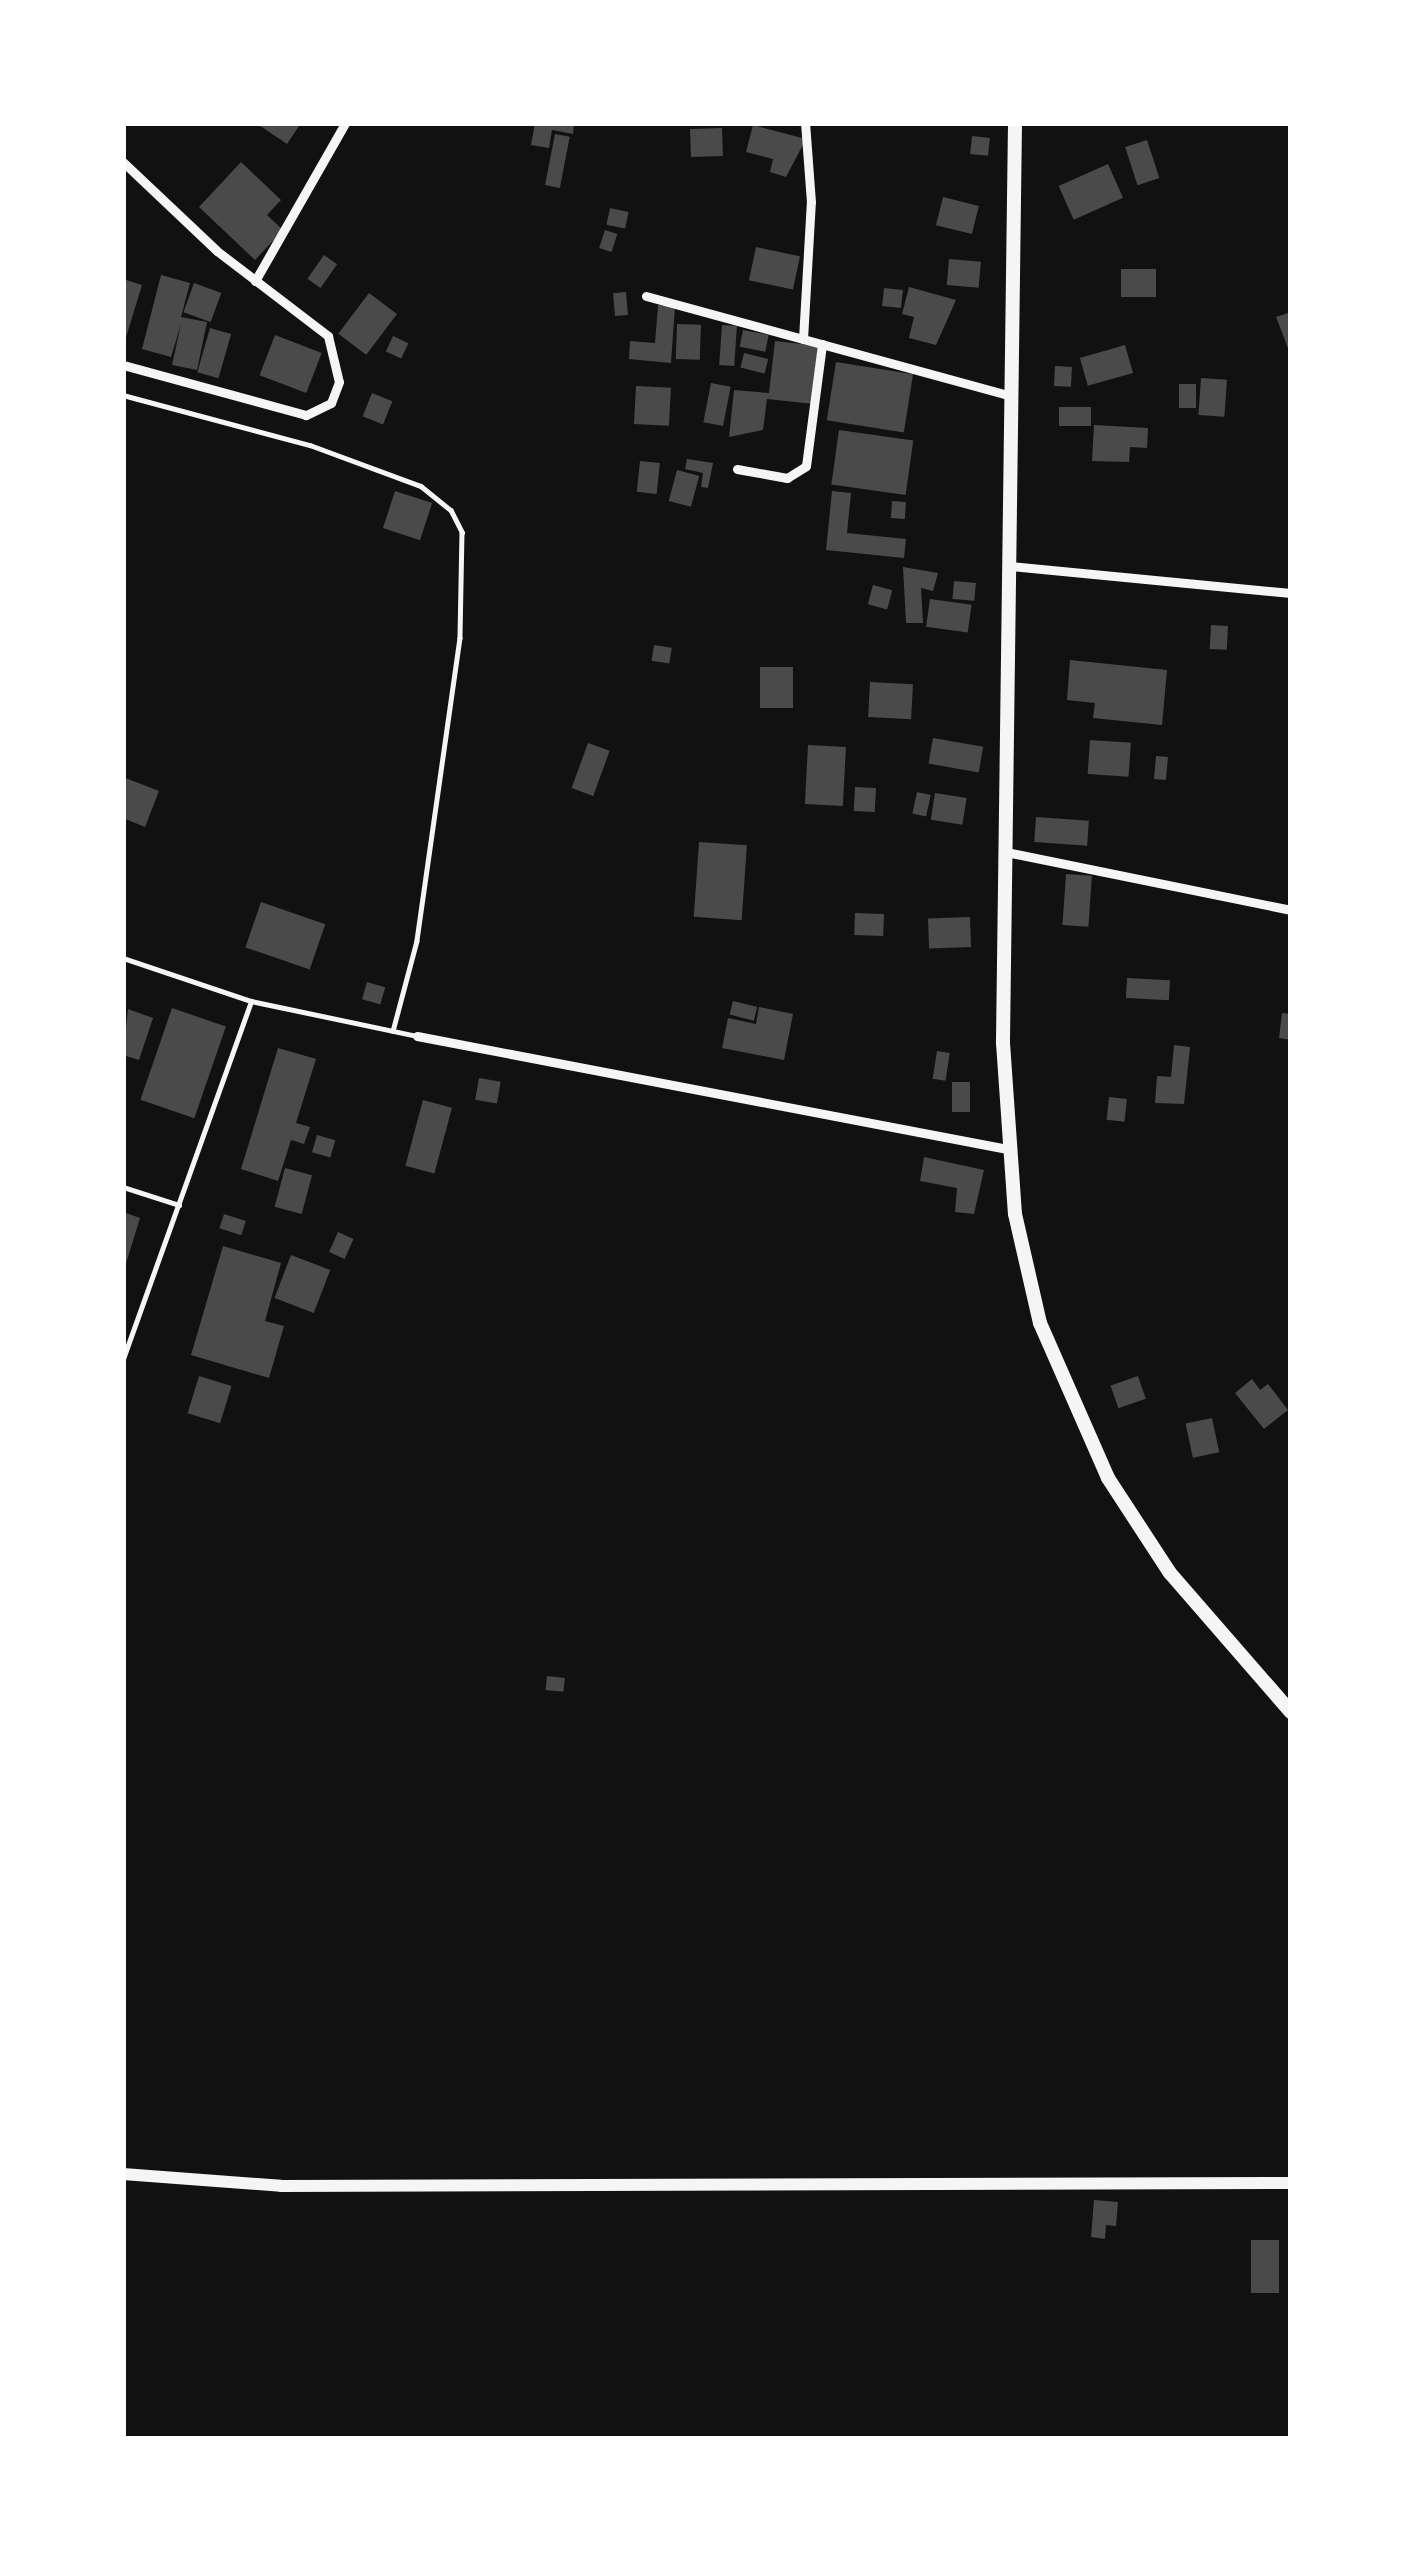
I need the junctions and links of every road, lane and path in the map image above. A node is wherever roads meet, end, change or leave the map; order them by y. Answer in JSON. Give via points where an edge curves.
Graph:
{"nodes":[{"id":1,"x":345,"y":123,"type":"edge"},
{"id":2,"x":805,"y":123,"type":"edge"},
{"id":3,"x":1015,"y":123,"type":"edge"},
{"id":4,"x":123,"y":162,"type":"edge"},
{"id":5,"x":254,"y":281,"type":"junction"},
{"id":6,"x":646,"y":296,"type":"dead end"},
{"id":7,"x":803,"y":339,"type":"junction"},
{"id":8,"x":822,"y":344,"type":"junction"},
{"id":9,"x":123,"y":365,"type":"edge"},
{"id":10,"x":123,"y":395,"type":"edge"},
{"id":11,"x":1012,"y":396,"type":"junction"},
{"id":12,"x":737,"y":469,"type":"dead end"},
{"id":13,"x":1010,"y":566,"type":"junction"},
{"id":14,"x":1291,"y":593,"type":"edge"},
{"id":15,"x":1006,"y":852,"type":"junction"},
{"id":16,"x":1291,"y":910,"type":"edge"},
{"id":17,"x":123,"y":958,"type":"edge"},
{"id":18,"x":251,"y":1001,"type":"junction"},
{"id":19,"x":393,"y":1031,"type":"junction"},
{"id":20,"x":416,"y":1036,"type":"joint"},
{"id":21,"x":1007,"y":1150,"type":"junction"},
{"id":22,"x":123,"y":1187,"type":"edge"},
{"id":23,"x":178,"y":1205,"type":"junction"},
{"id":24,"x":123,"y":1359,"type":"edge"},
{"id":25,"x":1291,"y":1712,"type":"edge"},
{"id":26,"x":123,"y":2174,"type":"edge"},
{"id":27,"x":1291,"y":2183,"type":"edge"}],
"edges":[{"from":1,"to":5,"type":"street"},
{"from":2,"to":7,"type":"street","via":[[811,202]]},
{"from":3,"to":11,"type":"main road"},
{"from":4,"to":5,"type":"street"},
{"from":5,"to":9,"type":"street","via":[[336,349],[339,382],[319,412],[290,412]]},
{"from":6,"to":7,"type":"street"},
{"from":7,"to":8,"type":"street"},
{"from":8,"to":11,"type":"street"},
{"from":8,"to":12,"type":"street","via":[[806,466],[787,478]]},
{"from":10,"to":19,"type":"lane","via":[[421,486],[452,510],[462,532],[457,661],[416,941]]},
{"from":11,"to":13,"type":"main road"},
{"from":13,"to":14,"type":"street"},
{"from":13,"to":15,"type":"main road"},
{"from":15,"to":16,"type":"street"},
{"from":15,"to":21,"type":"main road"},
{"from":17,"to":18,"type":"lane"},
{"from":18,"to":19,"type":"lane"},
{"from":18,"to":23,"type":"lane"},
{"from":19,"to":20,"type":"lane"},
{"from":20,"to":21,"type":"street"},
{"from":21,"to":25,"type":"main road","via":[[1040,1323],[1108,1478],[1170,1573]]},
{"from":22,"to":23,"type":"lane"},
{"from":23,"to":24,"type":"lane"},
{"from":26,"to":27,"type":"street","via":[[280,2186]]}]}
